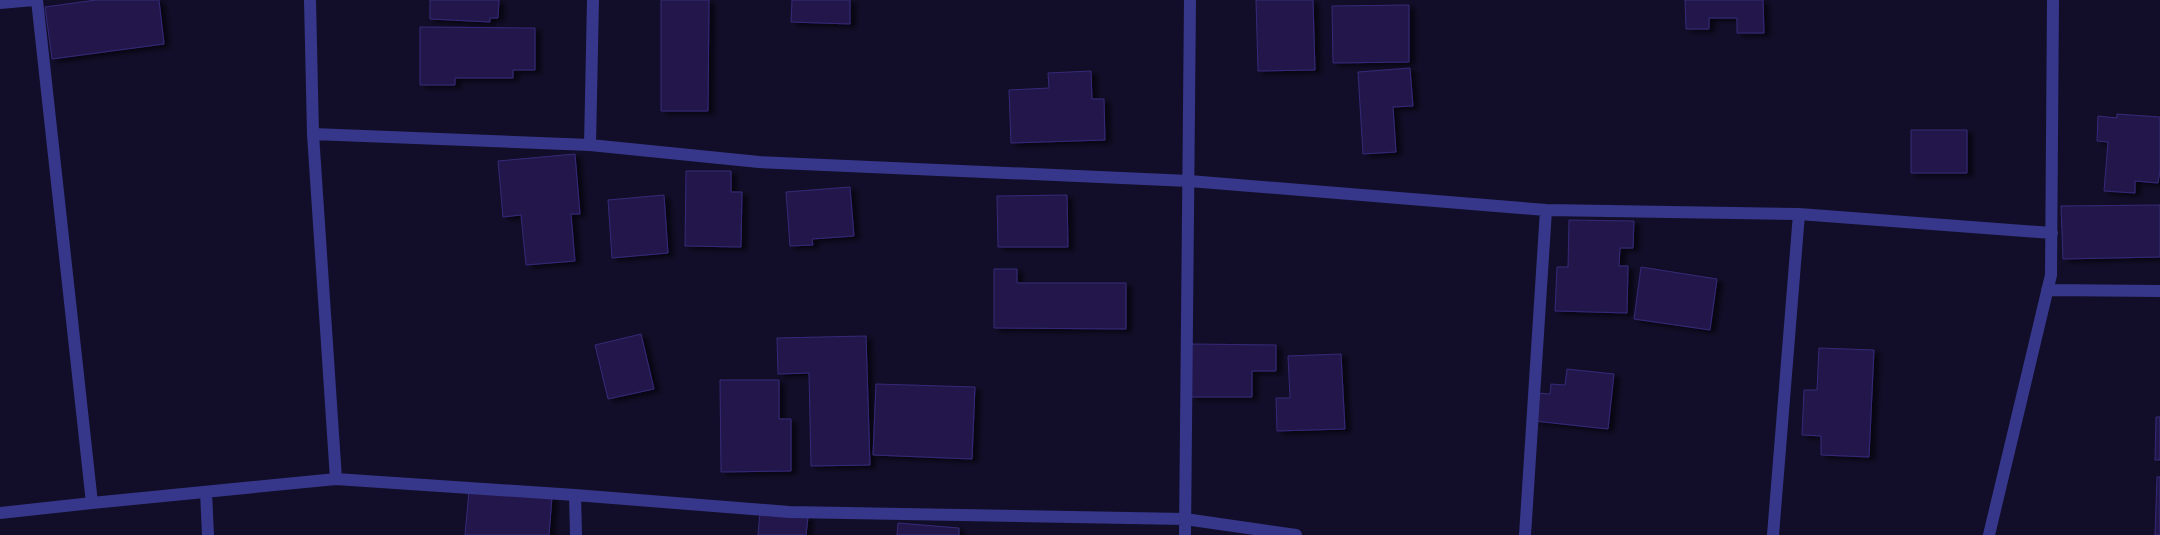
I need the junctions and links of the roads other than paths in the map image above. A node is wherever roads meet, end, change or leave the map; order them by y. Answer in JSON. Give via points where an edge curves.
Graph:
{"nodes":[{"id":1,"x":36,"y":0,"type":"edge"},
{"id":2,"x":310,"y":0,"type":"edge"},
{"id":3,"x":594,"y":0,"type":"edge"},
{"id":4,"x":1190,"y":0,"type":"edge"},
{"id":5,"x":2053,"y":0,"type":"edge"},
{"id":6,"x":0,"y":3,"type":"edge"},
{"id":7,"x":313,"y":134,"type":"junction"},
{"id":8,"x":590,"y":144,"type":"junction"},
{"id":9,"x":1189,"y":182,"type":"junction"},
{"id":10,"x":1546,"y":210,"type":"junction"},
{"id":11,"x":1799,"y":214,"type":"junction"},
{"id":12,"x":2052,"y":233,"type":"junction"},
{"id":13,"x":2047,"y":290,"type":"junction"},
{"id":14,"x":2160,"y":292,"type":"edge"},
{"id":15,"x":336,"y":479,"type":"junction"},
{"id":16,"x":206,"y":492,"type":"junction"},
{"id":17,"x":575,"y":495,"type":"junction"},
{"id":18,"x":92,"y":503,"type":"junction"},
{"id":19,"x":0,"y":513,"type":"edge"},
{"id":20,"x":1185,"y":519,"type":"junction"},
{"id":21,"x":208,"y":535,"type":"edge"},
{"id":22,"x":576,"y":535,"type":"edge"},
{"id":23,"x":1185,"y":535,"type":"edge"},
{"id":24,"x":1296,"y":535,"type":"edge"},
{"id":25,"x":1525,"y":535,"type":"edge"},
{"id":26,"x":1773,"y":535,"type":"edge"},
{"id":27,"x":1989,"y":535,"type":"edge"}],
"edges":[{"from":1,"to":6,"type":"street"},
{"from":1,"to":18,"type":"street"},
{"from":2,"to":7,"type":"street"},
{"from":3,"to":8,"type":"street"},
{"from":4,"to":9,"type":"street"},
{"from":5,"to":12,"type":"street"},
{"from":7,"to":8,"type":"street"},
{"from":7,"to":15,"type":"street"},
{"from":8,"to":9,"type":"street","via":[[759,162]]},
{"from":9,"to":10,"type":"street"},
{"from":9,"to":20,"type":"street"},
{"from":10,"to":11,"type":"street"},
{"from":10,"to":25,"type":"street"},
{"from":11,"to":12,"type":"street"},
{"from":11,"to":26,"type":"street"},
{"from":12,"to":13,"type":"street","via":[[2051,275]]},
{"from":13,"to":14,"type":"street"},
{"from":13,"to":27,"type":"street"},
{"from":15,"to":16,"type":"street"},
{"from":15,"to":17,"type":"street"},
{"from":16,"to":18,"type":"street"},
{"from":16,"to":21,"type":"street"},
{"from":17,"to":20,"type":"street","via":[[790,512]]},
{"from":17,"to":22,"type":"street"},
{"from":18,"to":19,"type":"street"},
{"from":20,"to":23,"type":"street"},
{"from":20,"to":24,"type":"street"}]}
